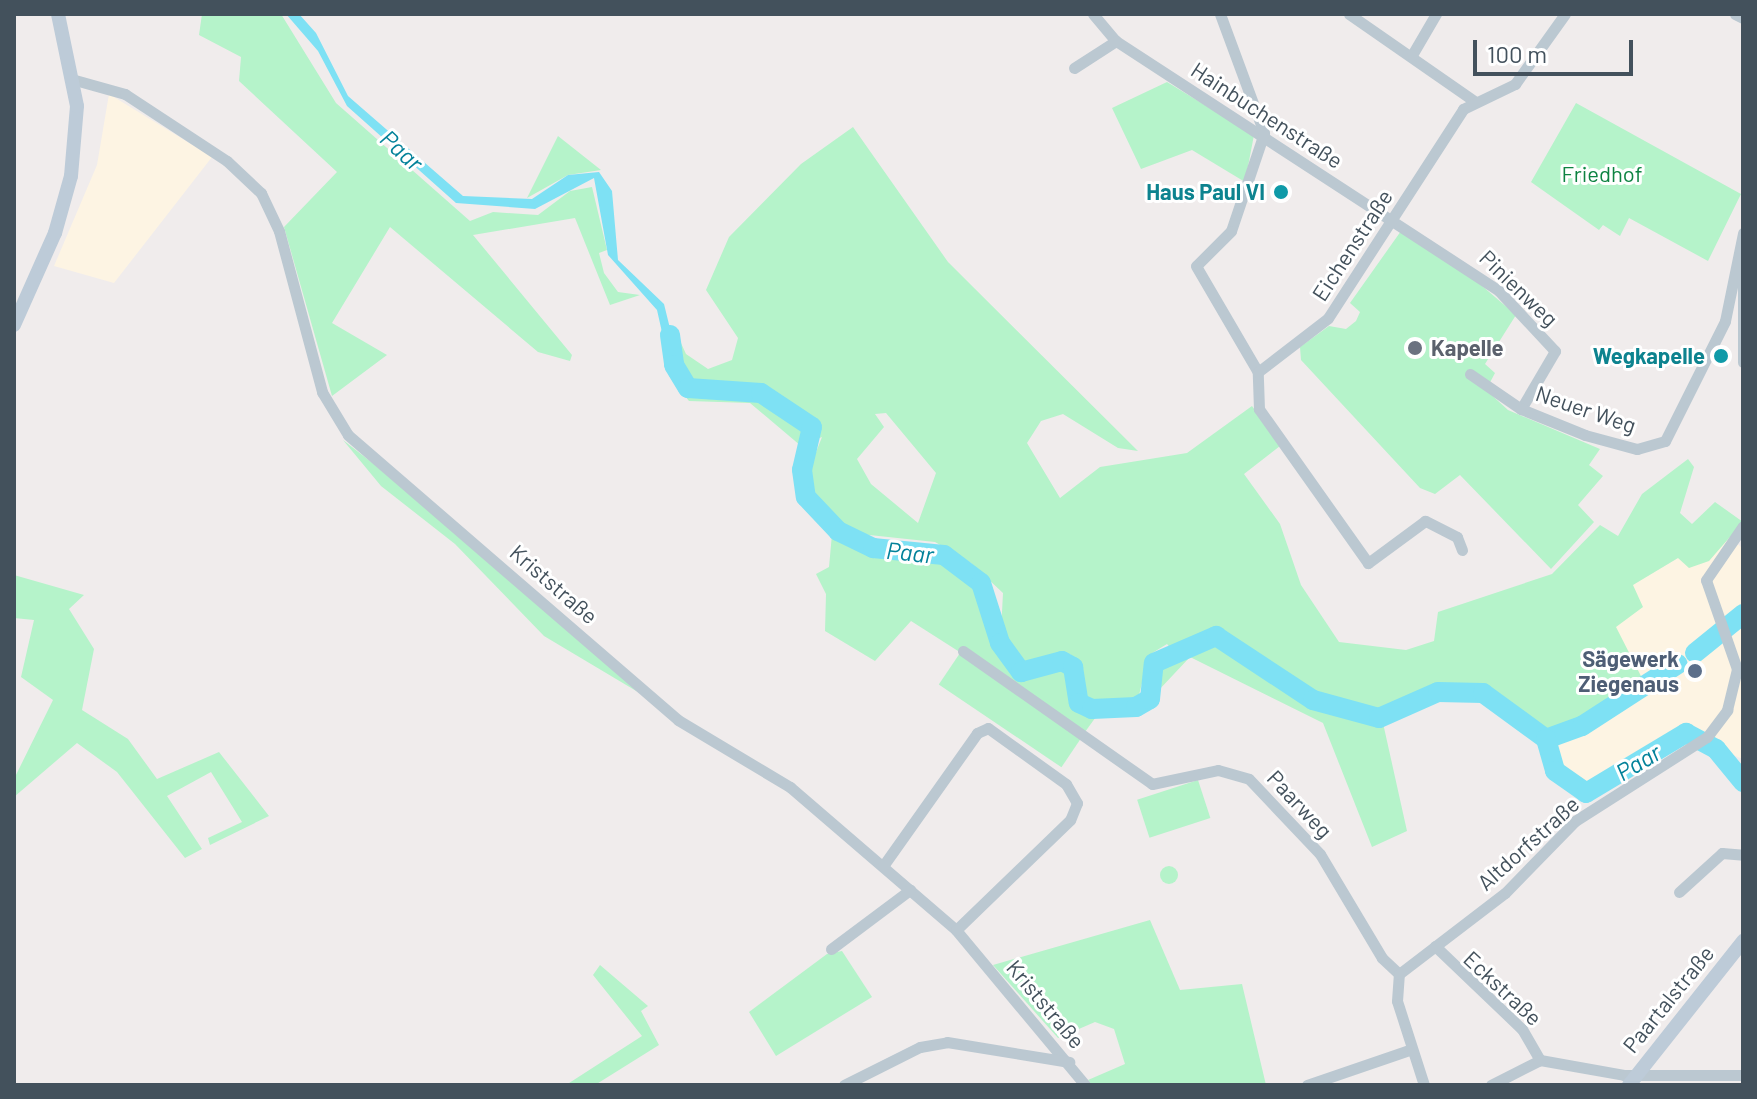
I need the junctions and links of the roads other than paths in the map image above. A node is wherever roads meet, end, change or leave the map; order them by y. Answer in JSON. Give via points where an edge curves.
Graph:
{"nodes":[{"id":1,"x":58,"y":14,"type":"edge"},
{"id":2,"x":1093,"y":14,"type":"edge"},
{"id":3,"x":1220,"y":14,"type":"edge"},
{"id":4,"x":1349,"y":14,"type":"edge"},
{"id":5,"x":1436,"y":14,"type":"edge"},
{"id":6,"x":1565,"y":14,"type":"edge"},
{"id":7,"x":1735,"y":14,"type":"edge"},
{"id":8,"x":1743,"y":18,"type":"edge"},
{"id":9,"x":1116,"y":41,"type":"junction"},
{"id":10,"x":1412,"y":55,"type":"junction"},
{"id":11,"x":1074,"y":68,"type":"dead end"},
{"id":12,"x":75,"y":80,"type":"junction"},
{"id":13,"x":1474,"y":101,"type":"junction"},
{"id":14,"x":1264,"y":133,"type":"junction"},
{"id":15,"x":1396,"y":222,"type":"junction"},
{"id":16,"x":1743,"y":233,"type":"edge"},
{"id":17,"x":1743,"y":258,"type":"edge"},
{"id":18,"x":14,"y":325,"type":"edge"},
{"id":19,"x":1743,"y":362,"type":"edge"},
{"id":20,"x":1258,"y":372,"type":"junction"},
{"id":21,"x":1470,"y":374,"type":"dead end"},
{"id":22,"x":1521,"y":409,"type":"junction"},
{"id":23,"x":1743,"y":526,"type":"edge"},
{"id":24,"x":1462,"y":550,"type":"dead end"},
{"id":25,"x":963,"y":651,"type":"dead end"},
{"id":26,"x":1743,"y":855,"type":"edge"},
{"id":27,"x":883,"y":866,"type":"junction"},
{"id":28,"x":910,"y":890,"type":"junction"},
{"id":29,"x":1679,"y":892,"type":"dead end"},
{"id":30,"x":956,"y":930,"type":"junction"},
{"id":31,"x":1743,"y":941,"type":"edge"},
{"id":32,"x":1435,"y":946,"type":"junction"},
{"id":33,"x":831,"y":949,"type":"dead end"},
{"id":34,"x":1399,"y":974,"type":"junction"},
{"id":35,"x":1409,"y":1050,"type":"junction"},
{"id":36,"x":1540,"y":1060,"type":"junction"},
{"id":37,"x":1069,"y":1062,"type":"junction"},
{"id":38,"x":1743,"y":1075,"type":"edge"},
{"id":39,"x":1632,"y":1080,"type":"edge"},
{"id":40,"x":1657,"y":1081,"type":"edge"},
{"id":41,"x":844,"y":1085,"type":"edge"},
{"id":42,"x":1085,"y":1085,"type":"edge"},
{"id":43,"x":1307,"y":1085,"type":"edge"},
{"id":44,"x":1424,"y":1085,"type":"edge"},
{"id":45,"x":1491,"y":1085,"type":"edge"}],
"edges":[{"from":1,"to":12,"type":"main road"},
{"from":2,"to":9,"type":"street","name":"Hainbuchenstraße"},
{"from":3,"to":14,"type":"street"},
{"from":4,"to":10,"type":"street"},
{"from":5,"to":10,"type":"street"},
{"from":6,"to":13,"type":"street","name":"Eichenstraße","via":[[1515,84]]},
{"from":7,"to":8,"type":"street"},
{"from":9,"to":11,"type":"street"},
{"from":9,"to":14,"type":"street","name":"Hainbuchenstraße"},
{"from":10,"to":13,"type":"street"},
{"from":12,"to":18,"type":"main road","via":[[71,176],[55,233]]},
{"from":12,"to":27,"type":"street","name":"Kriststraße","via":[[125,94],[227,161],[261,193],[276,221],[322,392],[348,435],[678,720],[764,767]]},
{"from":13,"to":15,"type":"street","name":"Eichenstraße","via":[[1451,125]]},
{"from":14,"to":15,"type":"street","name":"Hainbuchenstraße"},
{"from":14,"to":20,"type":"street","via":[[1231,231],[1196,266]]},
{"from":15,"to":20,"type":"street","name":"Eichenstraße","via":[[1328,318]]},
{"from":15,"to":22,"type":"street","name":"Pinienweg","via":[[1499,291],[1555,351]]},
{"from":16,"to":22,"type":"street","name":"Neuer Weg","via":[[1725,321],[1665,441],[1618,446]]},
{"from":17,"to":19,"type":"street"},
{"from":20,"to":24,"type":"street","via":[[1259,409],[1368,563],[1425,521],[1457,537]]},
{"from":21,"to":22,"type":"street","name":"Neuer Weg"},
{"from":23,"to":32,"type":"street","name":"Altdorfstraße","via":[[1706,580],[1730,643],[1736,683],[1707,737],[1575,821],[1505,893]]},
{"from":25,"to":34,"type":"street","name":"Paarweg","via":[[1152,784],[1218,770],[1249,779],[1320,854],[1382,958]]},
{"from":26,"to":29,"type":"street","via":[[1722,853]]},
{"from":27,"to":28,"type":"street","name":"Kriststraße"},
{"from":27,"to":30,"type":"street","via":[[977,733],[988,728],[1066,784],[1077,803],[1070,820]]},
{"from":28,"to":30,"type":"street","name":"Kriststraße"},
{"from":28,"to":33,"type":"street"},
{"from":30,"to":37,"type":"street","name":"Kriststraße"},
{"from":31,"to":39,"type":"main road","name":"Paartalstraße"},
{"from":32,"to":34,"type":"street","name":"Altdorfstraße"},
{"from":32,"to":36,"type":"street","name":"Eckstraße","via":[[1522,1029]]},
{"from":34,"to":35,"type":"street","via":[[1397,1001]]},
{"from":35,"to":43,"type":"street"},
{"from":35,"to":44,"type":"street"},
{"from":36,"to":39,"type":"street","name":"Eckstraße"},
{"from":36,"to":45,"type":"street","name":"Eckstraße"},
{"from":37,"to":41,"type":"street","via":[[947,1042],[920,1047]]},
{"from":37,"to":42,"type":"street","name":"Kriststraße"},
{"from":38,"to":40,"type":"street","name":"Eckstraße"},
{"from":39,"to":40,"type":"street","name":"Eckstraße"}]}
